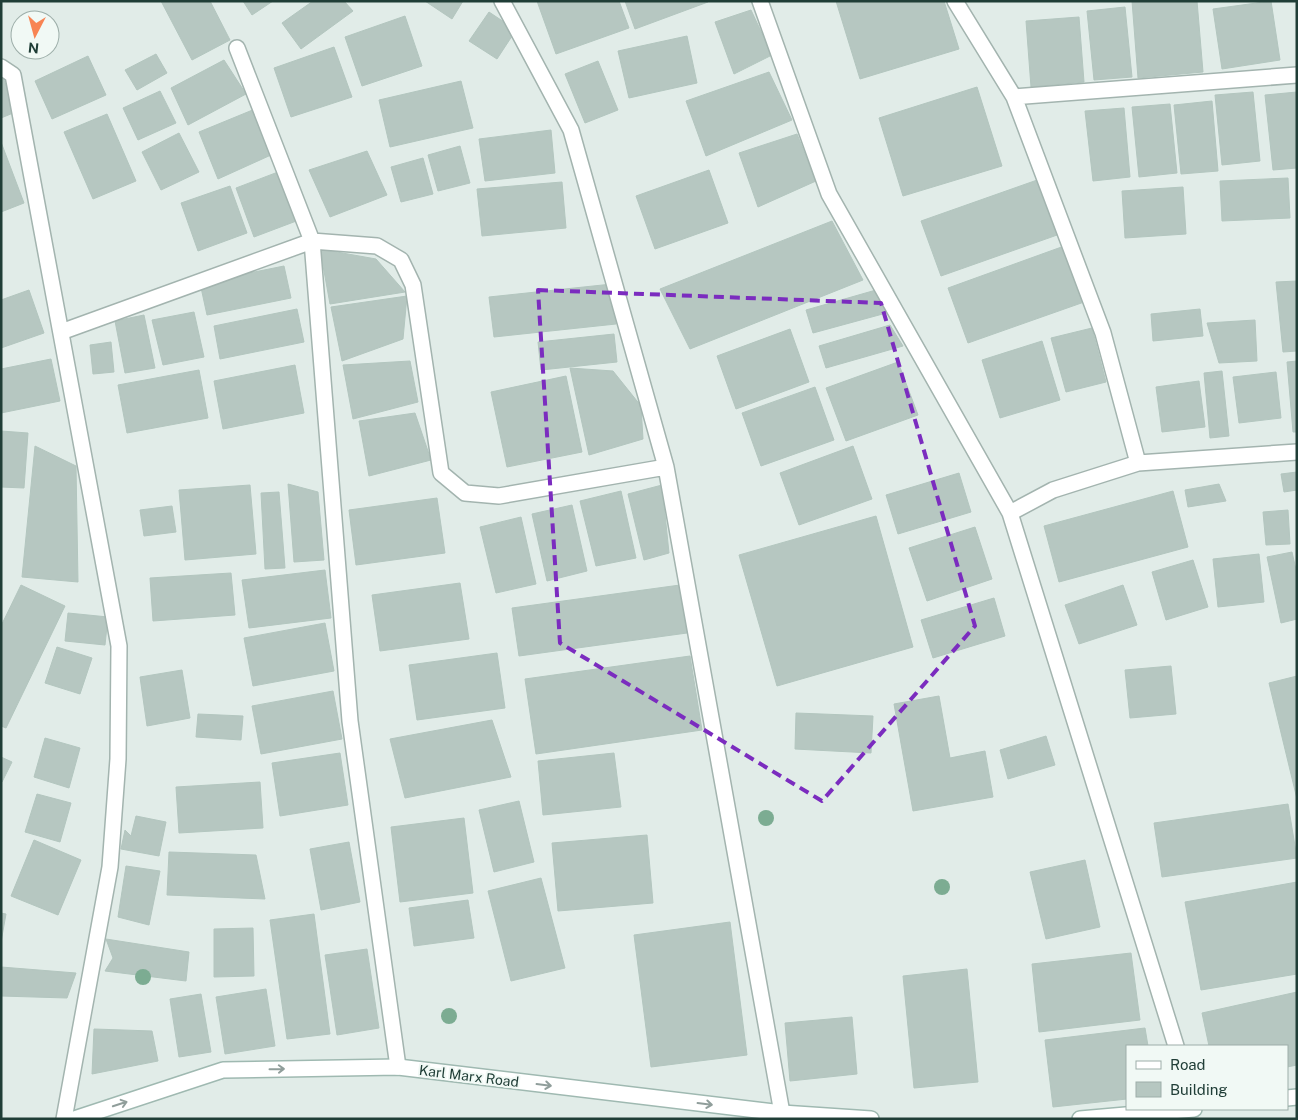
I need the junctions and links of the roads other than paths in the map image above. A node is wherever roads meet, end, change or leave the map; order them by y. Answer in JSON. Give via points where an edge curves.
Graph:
{"nodes":[{"id":1,"x":502,"y":1,"type":"edge"},
{"id":2,"x":760,"y":1,"type":"edge"},
{"id":3,"x":954,"y":1,"type":"edge"},
{"id":4,"x":237,"y":48,"type":"dead end"},
{"id":5,"x":1,"y":67,"type":"edge"},
{"id":6,"x":1297,"y":75,"type":"edge"},
{"id":7,"x":1014,"y":97,"type":"junction"},
{"id":8,"x":312,"y":241,"type":"junction"},
{"id":9,"x":60,"y":332,"type":"junction"},
{"id":10,"x":1297,"y":452,"type":"edge"},
{"id":11,"x":1138,"y":463,"type":"junction"},
{"id":12,"x":666,"y":467,"type":"junction"},
{"id":13,"x":1010,"y":513,"type":"junction"},
{"id":14,"x":1176,"y":1045,"type":"edge"},
{"id":15,"x":398,"y":1067,"type":"junction"},
{"id":16,"x":1183,"y":1110,"type":"edge"},
{"id":17,"x":782,"y":1113,"type":"junction"},
{"id":18,"x":64,"y":1119,"type":"edge"},
{"id":19,"x":74,"y":1119,"type":"edge"},
{"id":20,"x":871,"y":1119,"type":"edge"},
{"id":21,"x":1080,"y":1119,"type":"edge"}],
"edges":[{"from":1,"to":12,"type":"street","via":[[571,130]]},
{"from":2,"to":13,"type":"street","via":[[829,194]]},
{"from":3,"to":7,"type":"street"},
{"from":4,"to":8,"type":"street"},
{"from":5,"to":9,"type":"street","via":[[13,75]]},
{"from":6,"to":7,"type":"street"},
{"from":7,"to":11,"type":"street","via":[[1103,333]]},
{"from":8,"to":9,"type":"street"},
{"from":8,"to":12,"type":"street","via":[[377,246],[401,260],[413,285],[441,473],[465,493],[499,496]]},
{"from":8,"to":15,"type":"street","via":[[350,721]]},
{"from":9,"to":18,"type":"street","via":[[119,646],[118,759],[110,868]]},
{"from":10,"to":11,"type":"street"},
{"from":11,"to":13,"type":"street","via":[[1053,490]]},
{"from":12,"to":17,"type":"street"},
{"from":13,"to":14,"type":"street"},
{"from":15,"to":17,"type":"street","name":"Karl Marx Road","one_way":true},
{"from":19,"to":15,"type":"street","name":"Karl Marx Road","one_way":true,"via":[[223,1070]]},
{"from":16,"to":21,"type":"street"},
{"from":17,"to":20,"type":"street","name":"Karl Marx Road"}]}
